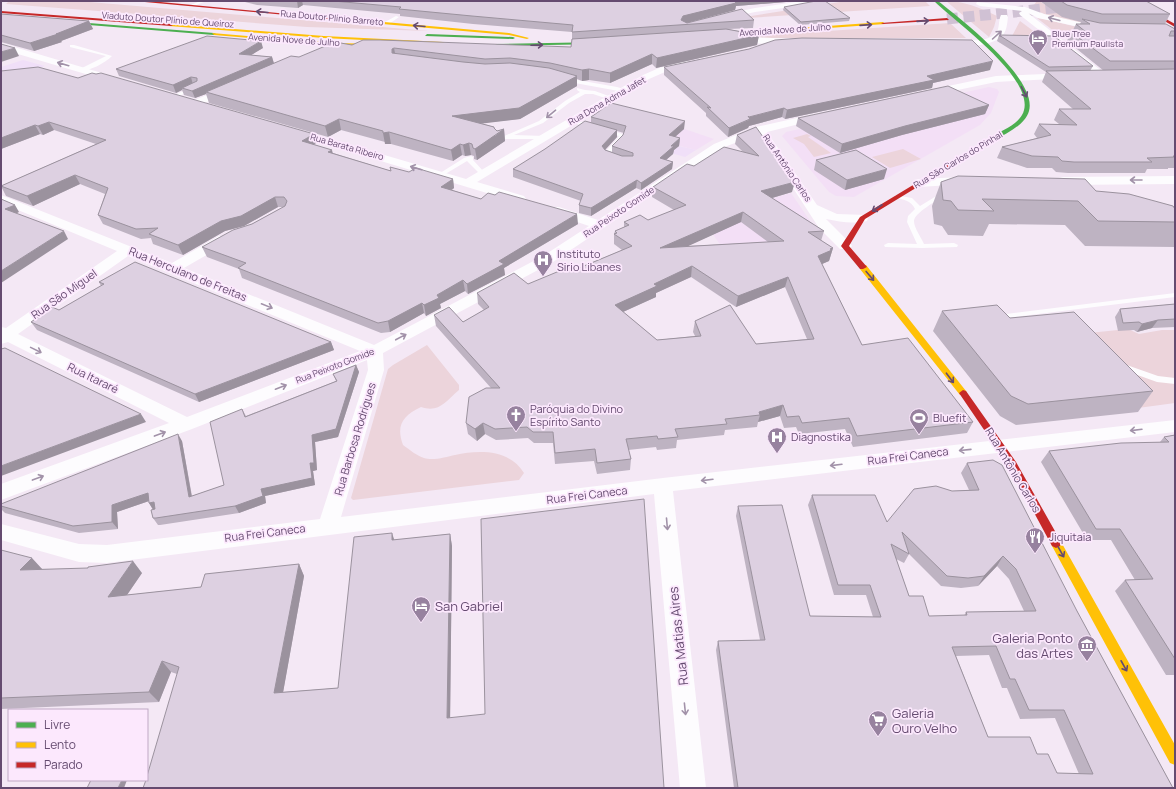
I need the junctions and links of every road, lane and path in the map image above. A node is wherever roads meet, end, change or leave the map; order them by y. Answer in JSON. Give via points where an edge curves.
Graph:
{"nodes":[{"id":1,"x":136,"y":1,"type":"edge"},
{"id":2,"x":204,"y":1,"type":"edge"},
{"id":3,"x":818,"y":1,"type":"edge"},
{"id":4,"x":1004,"y":1,"type":"edge"},
{"id":5,"x":1028,"y":1,"type":"edge"},
{"id":6,"x":1131,"y":1,"type":"edge"},
{"id":7,"x":191,"y":6,"type":"junction"},
{"id":8,"x":934,"y":7,"type":"edge"},
{"id":9,"x":1,"y":8,"type":"edge"},
{"id":10,"x":1020,"y":10,"type":"junction"},
{"id":11,"x":1,"y":12,"type":"edge"},
{"id":12,"x":899,"y":13,"type":"dead end"},
{"id":13,"x":845,"y":16,"type":"edge"},
{"id":14,"x":1,"y":17,"type":"edge"},
{"id":15,"x":397,"y":17,"type":"edge"},
{"id":16,"x":1004,"y":17,"type":"junction"},
{"id":17,"x":947,"y":19,"type":"tunnel mouth"},
{"id":18,"x":717,"y":22,"type":"joint"},
{"id":19,"x":386,"y":23,"type":"junction"},
{"id":20,"x":739,"y":23,"type":"edge"},
{"id":21,"x":1175,"y":26,"type":"edge"},
{"id":22,"x":1106,"y":30,"type":"edge"},
{"id":23,"x":1162,"y":30,"type":"edge"},
{"id":24,"x":1175,"y":30,"type":"edge"},
{"id":25,"x":587,"y":34,"type":"edge"},
{"id":26,"x":723,"y":34,"type":"junction"},
{"id":27,"x":708,"y":35,"type":"edge"},
{"id":28,"x":527,"y":38,"type":"junction"},
{"id":29,"x":612,"y":42,"type":"edge"},
{"id":30,"x":803,"y":42,"type":"edge"},
{"id":31,"x":943,"y":43,"type":"edge"},
{"id":32,"x":333,"y":44,"type":"junction"},
{"id":33,"x":1,"y":46,"type":"edge"},
{"id":34,"x":72,"y":46,"type":"dead end"},
{"id":35,"x":452,"y":47,"type":"edge"},
{"id":36,"x":317,"y":51,"type":"edge"},
{"id":37,"x":699,"y":62,"type":"edge"},
{"id":38,"x":82,"y":70,"type":"junction"},
{"id":39,"x":1074,"y":76,"type":"edge"},
{"id":40,"x":1089,"y":76,"type":"edge"},
{"id":41,"x":563,"y":79,"type":"edge"},
{"id":42,"x":132,"y":84,"type":"edge"},
{"id":43,"x":582,"y":84,"type":"junction"},
{"id":44,"x":596,"y":85,"type":"junction"},
{"id":45,"x":236,"y":86,"type":"edge"},
{"id":46,"x":196,"y":87,"type":"edge"},
{"id":47,"x":185,"y":88,"type":"edge"},
{"id":48,"x":624,"y":90,"type":"junction"},
{"id":49,"x":584,"y":92,"type":"junction"},
{"id":50,"x":593,"y":92,"type":"junction"},
{"id":51,"x":167,"y":95,"type":"junction"},
{"id":52,"x":916,"y":96,"type":"edge"},
{"id":53,"x":611,"y":98,"type":"junction"},
{"id":54,"x":196,"y":103,"type":"junction"},
{"id":55,"x":211,"y":108,"type":"edge"},
{"id":56,"x":832,"y":113,"type":"edge"},
{"id":57,"x":571,"y":121,"type":"junction"},
{"id":58,"x":280,"y":128,"type":"edge"},
{"id":59,"x":760,"y":129,"type":"junction"},
{"id":60,"x":505,"y":137,"type":"junction"},
{"id":61,"x":544,"y":138,"type":"junction"},
{"id":62,"x":499,"y":139,"type":"edge"},
{"id":63,"x":622,"y":160,"type":"edge"},
{"id":64,"x":483,"y":174,"type":"junction"},
{"id":65,"x":440,"y":175,"type":"junction"},
{"id":66,"x":1175,"y":180,"type":"edge"},
{"id":67,"x":979,"y":181,"type":"edge"},
{"id":68,"x":1048,"y":181,"type":"edge"},
{"id":69,"x":468,"y":183,"type":"junction"},
{"id":70,"x":918,"y":183,"type":"junction"},
{"id":71,"x":949,"y":192,"type":"edge"},
{"id":72,"x":897,"y":196,"type":"junction"},
{"id":73,"x":1,"y":199,"type":"edge"},
{"id":74,"x":533,"y":204,"type":"edge"},
{"id":75,"x":548,"y":208,"type":"edge"},
{"id":76,"x":813,"y":208,"type":"junction"},
{"id":77,"x":918,"y":209,"type":"junction"},
{"id":78,"x":862,"y":218,"type":"junction"},
{"id":79,"x":600,"y":225,"type":"junction"},
{"id":80,"x":238,"y":233,"type":"edge"},
{"id":81,"x":888,"y":245,"type":"dead end"},
{"id":82,"x":954,"y":245,"type":"dead end"},
{"id":83,"x":845,"y":246,"type":"junction"},
{"id":84,"x":922,"y":246,"type":"junction"},
{"id":85,"x":127,"y":250,"type":"junction"},
{"id":86,"x":174,"y":268,"type":"junction"},
{"id":87,"x":1175,"y":295,"type":"edge"},
{"id":88,"x":1049,"y":312,"type":"junction"},
{"id":89,"x":998,"y":317,"type":"edge"},
{"id":90,"x":1059,"y":320,"type":"edge"},
{"id":91,"x":3,"y":335,"type":"edge"},
{"id":92,"x":375,"y":351,"type":"junction"},
{"id":93,"x":1111,"y":360,"type":"edge"},
{"id":94,"x":1175,"y":381,"type":"edge"},
{"id":95,"x":186,"y":424,"type":"junction"},
{"id":96,"x":1175,"y":426,"type":"edge"},
{"id":97,"x":1000,"y":446,"type":"junction"},
{"id":98,"x":663,"y":485,"type":"junction"},
{"id":99,"x":1,"y":492,"type":"edge"},
{"id":100,"x":328,"y":525,"type":"junction"},
{"id":101,"x":1,"y":532,"type":"edge"},
{"id":102,"x":1175,"y":758,"type":"edge"},
{"id":103,"x":693,"y":788,"type":"edge"}],
"edges":[{"from":1,"to":7,"type":"main road","name":"Rua Doutor Plínio Barreto"},
{"from":2,"to":7,"type":"lane"},
{"from":3,"to":18,"type":"street","via":[[737,13]]},
{"from":4,"to":10,"type":"street"},
{"from":5,"to":10,"type":"street"},
{"from":6,"to":21,"type":"main road"},
{"from":19,"to":7,"type":"main road","name":"Rua Doutor Plínio Barreto","one_way":true},
{"from":8,"to":70,"type":"main road","name":"Rua São Carlos do Pinhal","one_way":true,"via":[[1002,60],[1027,97],[1028,106],[1024,117],[1014,126]]},
{"from":9,"to":28,"type":"main road","name":"Viaduto Doutor Plínio de Queiroz","via":[[285,29]]},
{"from":10,"to":16,"type":"street"},
{"from":10,"to":16,"type":"street","via":[[977,3],[997,10]]},
{"from":22,"to":10,"type":"street","one_way":true,"via":[[1087,28],[1038,15],[1029,10]]},
{"from":10,"to":40,"type":"street","via":[[1046,33],[1107,76]]},
{"from":11,"to":29,"type":"main road","name":"Viaduto Doutor Plínio de Queiroz","one_way":true,"via":[[467,45]]},
{"from":12,"to":13,"type":"main road","name":"Avenida Nove de Julho"},
{"from":14,"to":32,"type":"main road","name":"Avenida Nove de Julho"},
{"from":15,"to":19,"type":"lane"},
{"from":31,"to":16,"type":"street","one_way":true,"via":[[994,39],[1002,31]]},
{"from":26,"to":17,"type":"main road","name":"Avenida Nove de Julho","one_way":true},
{"from":18,"to":20,"type":"main road","name":"Avenida Nove de Julho"},
{"from":28,"to":19,"type":"main road","name":"Rua Doutor Plínio Barreto","one_way":true,"via":[[509,34]]},
{"from":23,"to":24,"type":"street"},
{"from":25,"to":28,"type":"main road"},
{"from":26,"to":27,"type":"main road","name":"Avenida Nove de Julho"},
{"from":26,"to":30,"type":"street","via":[[751,40],[758,50],[777,42]]},
{"from":32,"to":35,"type":"main road","name":"Avenida Nove de Julho"},
{"from":32,"to":36,"type":"street"},
{"from":38,"to":33,"type":"street","one_way":true},
{"from":34,"to":38,"type":"lane","via":[[110,56]]},
{"from":37,"to":48,"type":"street","name":"Rua Dona Adma Jafet","via":[[655,73]]},
{"from":38,"to":42,"type":"street"},
{"from":39,"to":52,"type":"street","via":[[996,79]]},
{"from":41,"to":43,"type":"lane"},
{"from":43,"to":44,"type":"lane"},
{"from":43,"to":49,"type":"lane","via":[[578,86]]},
{"from":44,"to":48,"type":"lane"},
{"from":44,"to":50,"type":"lane","via":[[600,87]]},
{"from":45,"to":54,"type":"street"},
{"from":46,"to":51,"type":"lane"},
{"from":47,"to":51,"type":"lane"},
{"from":48,"to":53,"type":"street","name":"Rua Dona Adma Jafet"},
{"from":49,"to":50,"type":"lane"},
{"from":49,"to":60,"type":"lane","one_way":true,"via":[[566,102],[541,122]]},
{"from":50,"to":53,"type":"lane"},
{"from":51,"to":54,"type":"street"},
{"from":53,"to":57,"type":"street","name":"Rua Dona Adma Jafet"},
{"from":54,"to":55,"type":"street"},
{"from":56,"to":59,"type":"street","name":"Rua Peixoto Gomide"},
{"from":57,"to":61,"type":"street","name":"Rua Dona Adma Jafet"},
{"from":57,"to":63,"type":"lane","via":[[622,135],[606,154]]},
{"from":65,"to":58,"type":"street","name":"Rua Barata Ribeiro","one_way":true},
{"from":59,"to":76,"type":"street","name":"Rua Antônio Carlos"},
{"from":59,"to":79,"type":"street","name":"Rua Peixoto Gomide","via":[[718,146]]},
{"from":60,"to":61,"type":"lane"},
{"from":60,"to":62,"type":"lane"},
{"from":61,"to":64,"type":"street","name":"Rua Dona Adma Jafet"},
{"from":64,"to":65,"type":"lane","via":[[468,158]]},
{"from":64,"to":69,"type":"street","name":"Rua Dona Adma Jafet"},
{"from":65,"to":69,"type":"street","name":"Rua Barata Ribeiro"},
{"from":66,"to":68,"type":"street","one_way":true},
{"from":67,"to":70,"type":"street"},
{"from":69,"to":74,"type":"street","name":"Rua Barata Ribeiro"},
{"from":70,"to":72,"type":"main road","name":"Rua São Carlos do Pinhal"},
{"from":71,"to":77,"type":"lane"},
{"from":72,"to":77,"type":"lane","via":[[913,200]]},
{"from":72,"to":78,"type":"main road","name":"Rua São Carlos do Pinhal","one_way":true},
{"from":73,"to":85,"type":"street","name":"Rua Herculano de Freitas"},
{"from":75,"to":79,"type":"street"},
{"from":76,"to":78,"type":"street","name":"Rua Antônio Carlos","via":[[836,218]]},
{"from":76,"to":83,"type":"street","name":"Rua Antônio Carlos","via":[[824,225]]},
{"from":77,"to":84,"type":"lane","via":[[911,216],[910,222]]},
{"from":78,"to":83,"type":"main road","name":"Rua São Carlos do Pinhal"},
{"from":92,"to":79,"type":"street","name":"Rua Peixoto Gomide","one_way":true,"via":[[548,259]]},
{"from":80,"to":86,"type":"street"},
{"from":81,"to":84,"type":"lane"},
{"from":82,"to":84,"type":"lane"},
{"from":83,"to":97,"type":"main road","name":"Rua Antônio Carlos","one_way":true,"via":[[901,313]]},
{"from":85,"to":86,"type":"street","name":"Rua Herculano de Freitas"},
{"from":85,"to":91,"type":"street","name":"Rua São Miguel"},
{"from":86,"to":92,"type":"street","name":"Rua Herculano de Freitas","one_way":true},
{"from":87,"to":88,"type":"lane"},
{"from":88,"to":89,"type":"lane"},
{"from":88,"to":90,"type":"lane"},
{"from":91,"to":95,"type":"street","name":"Rua Itararé","one_way":true},
{"from":95,"to":92,"type":"street","name":"Rua Peixoto Gomide","one_way":true},
{"from":92,"to":100,"type":"street","name":"Rua Barbosa Rodrigues","via":[[376,370]]},
{"from":93,"to":94,"type":"lane","via":[[1157,380]]},
{"from":99,"to":95,"type":"street","name":"Rua Peixoto Gomide","one_way":true},
{"from":96,"to":97,"type":"street","name":"Rua Frei Caneca","one_way":true},
{"from":97,"to":98,"type":"street","name":"Rua Frei Caneca","one_way":true},
{"from":97,"to":102,"type":"main road","name":"Rua Antônio Carlos","one_way":true,"via":[[1018,474]]},
{"from":98,"to":100,"type":"street","name":"Rua Frei Caneca"},
{"from":98,"to":103,"type":"street","name":"Rua Matias Aires","one_way":true},
{"from":100,"to":101,"type":"street","name":"Rua Frei Caneca","via":[[107,554],[79,553]]}]}
